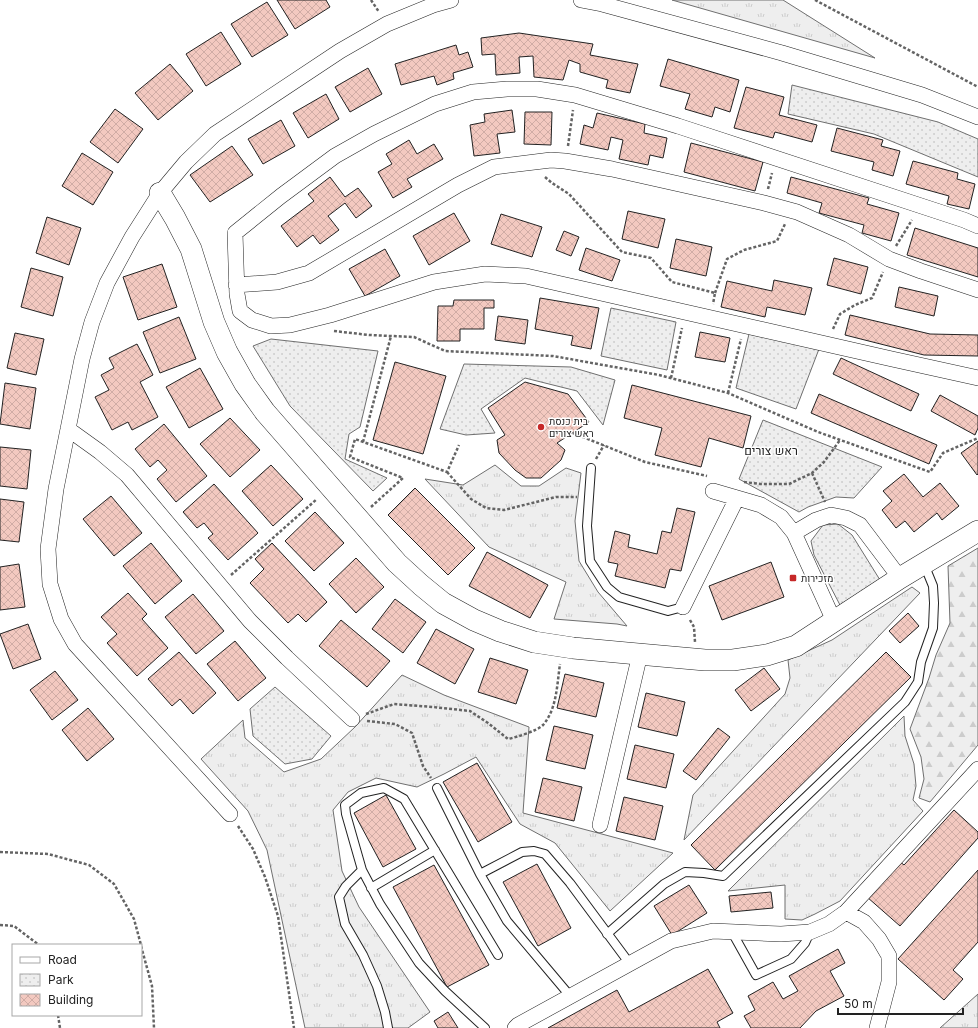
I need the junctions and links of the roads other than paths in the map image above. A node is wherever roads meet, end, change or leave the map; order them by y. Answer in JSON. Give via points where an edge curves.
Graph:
{"nodes":[{"id":1,"x":451,"y":0,"type":"edge"},
{"id":2,"x":581,"y":0,"type":"edge"},
{"id":3,"x":978,"y":117,"type":"edge"},
{"id":4,"x":160,"y":193,"type":"junction"},
{"id":5,"x":978,"y":226,"type":"edge"},
{"id":6,"x":236,"y":284,"type":"junction"},
{"id":7,"x":978,"y":290,"type":"edge"},
{"id":8,"x":978,"y":378,"type":"edge"},
{"id":9,"x":68,"y":429,"type":"junction"},
{"id":10,"x":592,"y":468,"type":"dead end"},
{"id":11,"x":713,"y":491,"type":"road end"},
{"id":12,"x":737,"y":498,"type":"junction"},
{"id":13,"x":978,"y":531,"type":"edge"},
{"id":14,"x":794,"y":533,"type":"junction"},
{"id":15,"x":924,"y":564,"type":"junction"},
{"id":16,"x":900,"y":578,"type":"junction"},
{"id":17,"x":683,"y":607,"type":"joint"},
{"id":18,"x":834,"y":621,"type":"junction"},
{"id":19,"x":640,"y":654,"type":"junction"},
{"id":20,"x":352,"y":719,"type":"road end"},
{"id":21,"x":978,"y":769,"type":"edge"},
{"id":22,"x":437,"y":788,"type":"road end"},
{"id":23,"x":230,"y":814,"type":"road end"},
{"id":24,"x":600,"y":825,"type":"dead end"},
{"id":25,"x":435,"y":850,"type":"junction"},
{"id":26,"x":362,"y":870,"type":"junction"},
{"id":27,"x":480,"y":874,"type":"junction"},
{"id":28,"x":371,"y":888,"type":"junction"},
{"id":29,"x":846,"y":912,"type":"junction"},
{"id":30,"x":732,"y":932,"type":"junction"},
{"id":31,"x":810,"y":932,"type":"junction"},
{"id":32,"x":608,"y":934,"type":"junction"},
{"id":33,"x":498,"y":955,"type":"dead end"},
{"id":34,"x":630,"y":964,"type":"junction"},
{"id":35,"x":571,"y":997,"type":"junction"},
{"id":36,"x":388,"y":1028,"type":"edge"},
{"id":37,"x":484,"y":1028,"type":"edge"},
{"id":38,"x":515,"y":1028,"type":"edge"},
{"id":39,"x":877,"y":1028,"type":"edge"}],
"edges":[{"from":1,"to":4,"type":"street","via":[[387,24],[340,51],[215,134],[186,162]]},
{"from":2,"to":3,"type":"street","via":[[782,52],[922,95]]},
{"from":4,"to":9,"type":"street","via":[[107,283],[92,322],[82,359]]},
{"from":4,"to":19,"type":"street","via":[[190,249],[214,322],[245,384],[266,412],[397,563],[443,603],[500,631],[534,642]]},
{"from":5,"to":6,"type":"street","via":[[678,126],[575,96],[537,89],[507,89],[473,92],[435,104],[336,156],[235,233]]},
{"from":6,"to":7,"type":"street","via":[[277,282],[309,273],[458,185],[494,167],[551,160],[612,169],[791,210],[849,235],[889,258]]},
{"from":6,"to":8,"type":"street","via":[[240,311],[252,320],[271,326],[290,325],[434,282],[485,274],[526,276]]},
{"from":9,"to":20,"type":"street","via":[[127,475],[250,621]]},
{"from":9,"to":23,"type":"street","via":[[48,549],[50,584],[61,619],[75,644]]},
{"from":10,"to":17,"type":"lane","via":[[587,526],[590,561],[607,587],[619,597],[668,611]]},
{"from":11,"to":12,"type":"street"},
{"from":12,"to":14,"type":"street","via":[[761,505],[781,517]]},
{"from":12,"to":17,"type":"street"},
{"from":13,"to":15,"type":"street"},
{"from":14,"to":16,"type":"street","via":[[816,520],[831,515],[846,518],[860,525]]},
{"from":14,"to":18,"type":"street"},
{"from":15,"to":16,"type":"street"},
{"from":15,"to":32,"type":"lane","via":[[934,586],[933,628],[921,662],[918,682],[905,702],[723,876],[686,872],[664,884]]},
{"from":16,"to":18,"type":"street"},
{"from":18,"to":19,"type":"street","via":[[796,646],[767,655],[733,660],[705,660]]},
{"from":19,"to":24,"type":"street"},
{"from":21,"to":29,"type":"street"},
{"from":22,"to":27,"type":"lane"},
{"from":25,"to":26,"type":"lane","via":[[404,799],[384,788],[361,793],[345,806]]},
{"from":25,"to":28,"type":"lane"},
{"from":25,"to":33,"type":"lane"},
{"from":26,"to":28,"type":"lane"},
{"from":26,"to":36,"type":"lane","via":[[339,897],[345,924],[377,986]]},
{"from":27,"to":32,"type":"lane","via":[[522,852],[534,851],[545,854]]},
{"from":27,"to":35,"type":"lane","via":[[507,921]]},
{"from":28,"to":37,"type":"lane","via":[[419,963]]},
{"from":29,"to":31,"type":"street","via":[[829,924]]},
{"from":29,"to":39,"type":"street","via":[[864,922],[880,939],[889,956],[889,982]]},
{"from":30,"to":31,"type":"street"},
{"from":30,"to":31,"type":"lane","via":[[756,975],[791,959],[805,943]]},
{"from":30,"to":34,"type":"street","via":[[712,931],[672,941]]},
{"from":32,"to":34,"type":"lane"},
{"from":34,"to":35,"type":"street"},
{"from":35,"to":38,"type":"street"}]}
